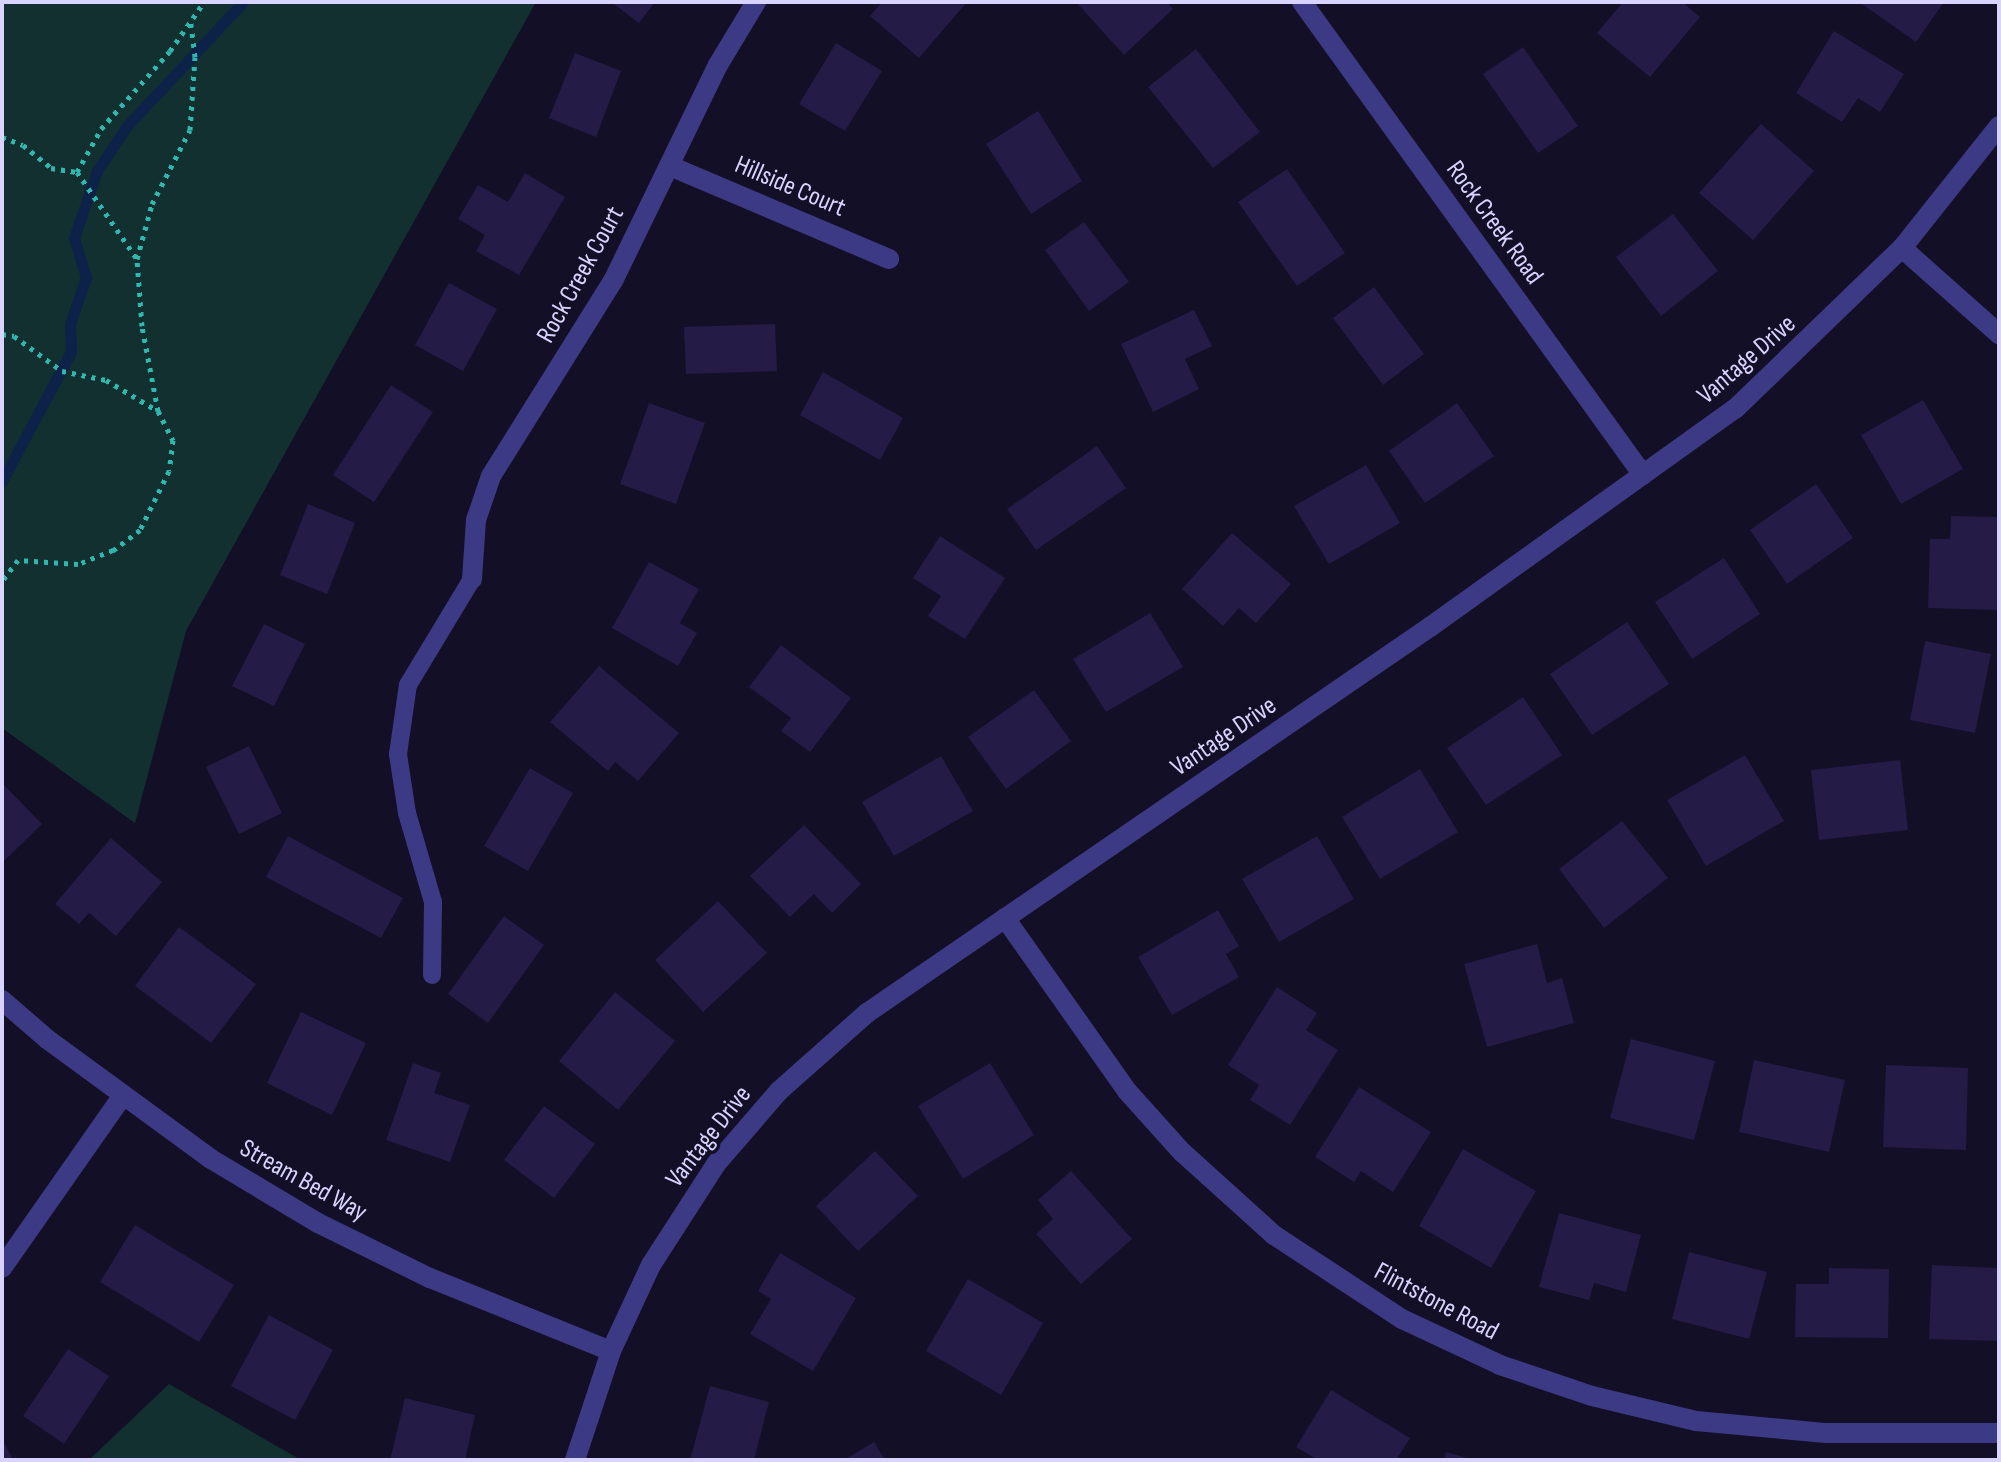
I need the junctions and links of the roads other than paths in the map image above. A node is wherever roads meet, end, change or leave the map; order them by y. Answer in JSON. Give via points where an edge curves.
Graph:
{"nodes":[{"id":1,"x":756,"y":2,"type":"edge"},
{"id":2,"x":1302,"y":2,"type":"edge"},
{"id":3,"x":1999,"y":126,"type":"edge"},
{"id":4,"x":670,"y":166,"type":"junction"},
{"id":5,"x":1902,"y":248,"type":"junction"},
{"id":6,"x":889,"y":259,"type":"dead end"},
{"id":7,"x":1999,"y":334,"type":"edge"},
{"id":8,"x":1643,"y":475,"type":"junction"},
{"id":9,"x":472,"y":579,"type":"joint"},
{"id":10,"x":1005,"y":918,"type":"junction"},
{"id":11,"x":432,"y":975,"type":"dead end"},
{"id":12,"x":2,"y":1000,"type":"edge"},
{"id":13,"x":123,"y":1095,"type":"junction"},
{"id":14,"x":2,"y":1268,"type":"edge"},
{"id":15,"x":611,"y":1351,"type":"junction"},
{"id":16,"x":1999,"y":1433,"type":"edge"},
{"id":17,"x":575,"y":1460,"type":"edge"}],
"edges":[{"from":1,"to":4,"type":"street","name":"Rock Creek Court","via":[[718,65]]},
{"from":2,"to":8,"type":"street","name":"Rock Creek Road"},
{"from":3,"to":5,"type":"street","name":"Vantage Drive"},
{"from":4,"to":6,"type":"street","name":"Hillside Court"},
{"from":4,"to":9,"type":"street","name":"Rock Creek Court","via":[[614,279],[491,476],[476,520]]},
{"from":5,"to":7,"type":"street"},
{"from":5,"to":8,"type":"street","name":"Vantage Drive","via":[[1735,409]]},
{"from":8,"to":10,"type":"street","name":"Vantage Drive"},
{"from":9,"to":11,"type":"lane","via":[[408,685],[398,754],[407,813],[433,902]]},
{"from":10,"to":15,"type":"street","name":"Vantage Drive","via":[[867,1013],[768,1102],[716,1164],[651,1265]]},
{"from":10,"to":16,"type":"street","name":"Flintstone Road","via":[[1127,1091],[1182,1152],[1274,1235],[1402,1319],[1500,1365],[1578,1392],[1696,1421],[1826,1433]]},
{"from":12,"to":13,"type":"street","name":"Stream Bed Way"},
{"from":13,"to":14,"type":"street"},
{"from":13,"to":15,"type":"street","name":"Stream Bed Way","via":[[211,1159],[318,1223],[430,1278]]},
{"from":15,"to":17,"type":"street","name":"Vantage Drive"}]}
